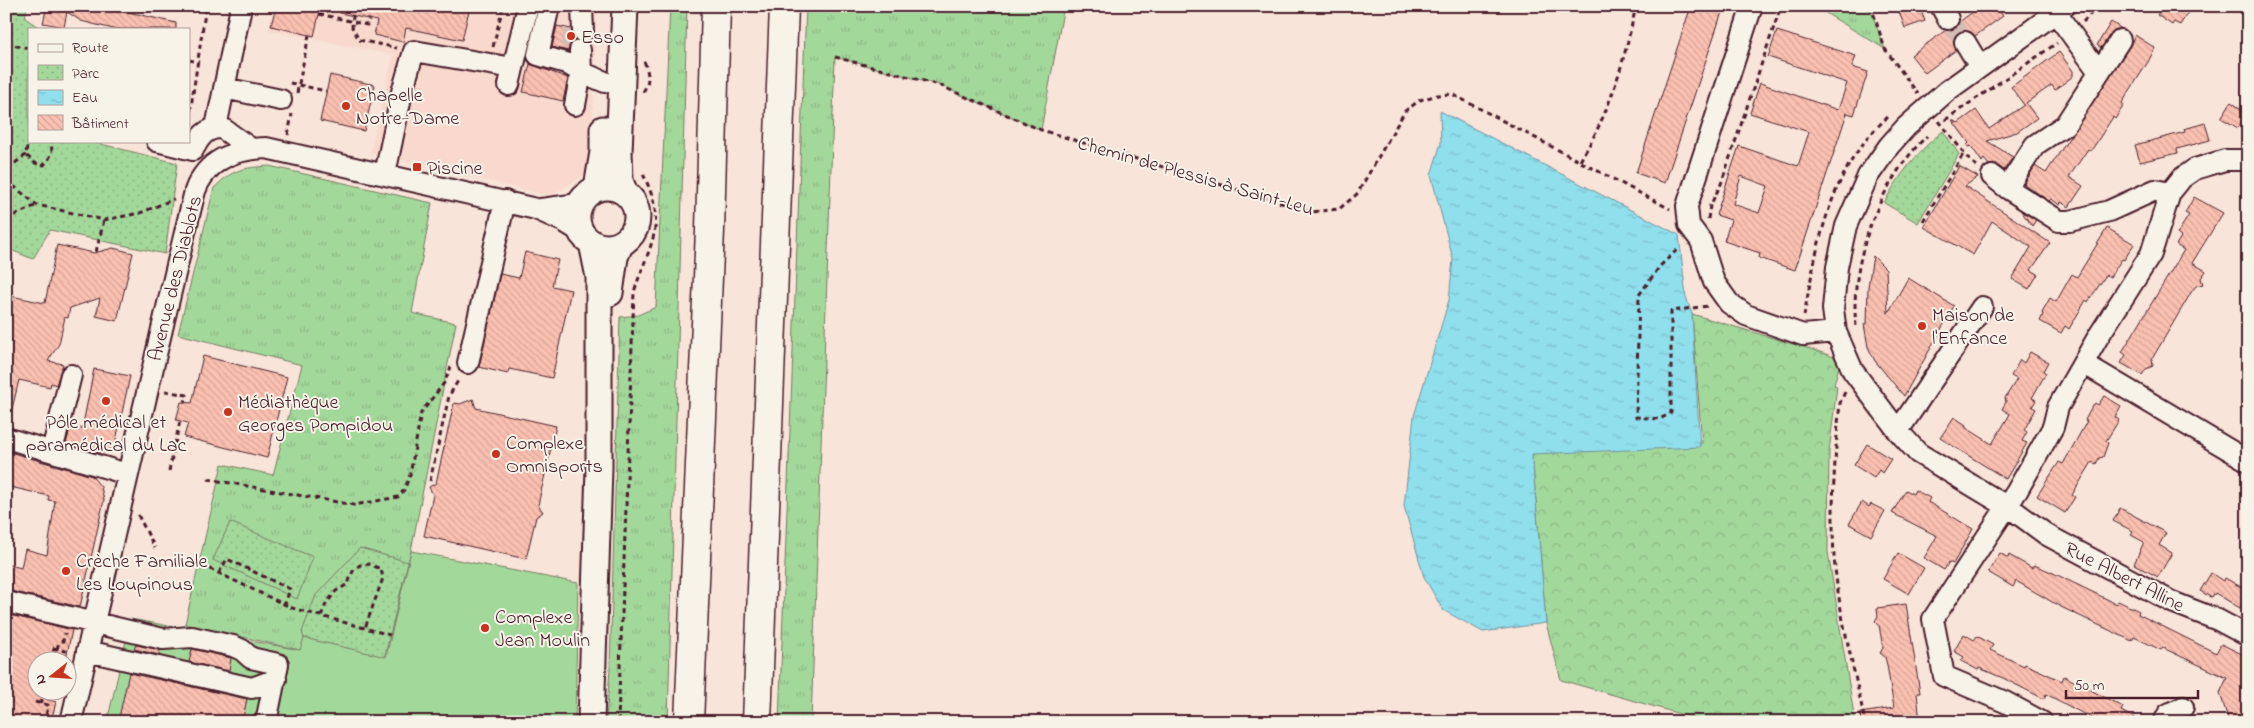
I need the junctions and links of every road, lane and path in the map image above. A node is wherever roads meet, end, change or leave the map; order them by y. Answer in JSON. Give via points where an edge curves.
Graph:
{"nodes":[{"id":1,"x":206,"y":6,"type":"edge"},
{"id":2,"x":354,"y":6,"type":"edge"},
{"id":3,"x":503,"y":6,"type":"edge"},
{"id":4,"x":528,"y":6,"type":"edge"},
{"id":5,"x":549,"y":6,"type":"edge"},
{"id":6,"x":581,"y":6,"type":"edge"},
{"id":7,"x":608,"y":6,"type":"edge"},
{"id":8,"x":625,"y":6,"type":"edge"},
{"id":9,"x":716,"y":6,"type":"edge"},
{"id":10,"x":784,"y":6,"type":"edge"},
{"id":11,"x":1636,"y":6,"type":"edge"},
{"id":12,"x":1752,"y":6,"type":"edge"},
{"id":13,"x":1781,"y":6,"type":"edge"},
{"id":14,"x":1869,"y":6,"type":"edge"},
{"id":15,"x":2098,"y":6,"type":"edge"},
{"id":16,"x":2060,"y":10,"type":"edge"},
{"id":17,"x":240,"y":12,"type":"dead end"},
{"id":18,"x":319,"y":14,"type":"dead end"},
{"id":19,"x":369,"y":19,"type":"dead end"},
{"id":20,"x":352,"y":22,"type":"junction"},
{"id":21,"x":2071,"y":34,"type":"junction"},
{"id":22,"x":2120,"y":40,"type":"dead end"},
{"id":23,"x":1965,"y":42,"type":"tunnel mouth"},
{"id":24,"x":6,"y":44,"type":"edge"},
{"id":25,"x":28,"y":48,"type":"edge"},
{"id":26,"x":577,"y":50,"type":"junction"},
{"id":27,"x":414,"y":51,"type":"junction"},
{"id":28,"x":835,"y":57,"type":"dead end"},
{"id":29,"x":644,"y":59,"type":"dead end"},
{"id":30,"x":190,"y":60,"type":"edge"},
{"id":31,"x":199,"y":62,"type":"junction"},
{"id":32,"x":489,"y":64,"type":"junction"},
{"id":33,"x":1980,"y":67,"type":"junction"},
{"id":34,"x":2099,"y":72,"type":"junction"},
{"id":35,"x":605,"y":82,"type":"junction"},
{"id":36,"x":299,"y":85,"type":"dead end"},
{"id":37,"x":224,"y":88,"type":"junction"},
{"id":38,"x":326,"y":91,"type":"dead end"},
{"id":39,"x":640,"y":96,"type":"dead end"},
{"id":40,"x":281,"y":100,"type":"dead end"},
{"id":41,"x":575,"y":105,"type":"dead end"},
{"id":42,"x":1928,"y":107,"type":"junction"},
{"id":43,"x":190,"y":114,"type":"edge"},
{"id":44,"x":1941,"y":123,"type":"junction"},
{"id":45,"x":216,"y":128,"type":"junction"},
{"id":46,"x":1935,"y":128,"type":"dead end"},
{"id":47,"x":1929,"y":134,"type":"dead end"},
{"id":48,"x":30,"y":142,"type":"edge"},
{"id":49,"x":50,"y":142,"type":"edge"},
{"id":50,"x":161,"y":142,"type":"edge"},
{"id":51,"x":250,"y":148,"type":"junction"},
{"id":52,"x":193,"y":150,"type":"junction"},
{"id":53,"x":1964,"y":153,"type":"junction"},
{"id":54,"x":26,"y":155,"type":"junction"},
{"id":55,"x":2248,"y":160,"type":"edge"},
{"id":56,"x":1580,"y":161,"type":"junction"},
{"id":57,"x":6,"y":165,"type":"edge"},
{"id":58,"x":641,"y":170,"type":"dead end"},
{"id":59,"x":385,"y":174,"type":"junction"},
{"id":60,"x":6,"y":180,"type":"edge"},
{"id":61,"x":2000,"y":182,"type":"junction"},
{"id":62,"x":196,"y":186,"type":"junction"},
{"id":63,"x":624,"y":191,"type":"junction"},
{"id":64,"x":2170,"y":193,"type":"junction"},
{"id":65,"x":588,"y":196,"type":"junction"},
{"id":66,"x":505,"y":201,"type":"junction"},
{"id":67,"x":37,"y":205,"type":"junction"},
{"id":68,"x":536,"y":209,"type":"junction"},
{"id":69,"x":6,"y":219,"type":"edge"},
{"id":70,"x":104,"y":220,"type":"junction"},
{"id":71,"x":1923,"y":221,"type":"dead end"},
{"id":72,"x":1699,"y":225,"type":"junction"},
{"id":73,"x":586,"y":238,"type":"junction"},
{"id":74,"x":620,"y":245,"type":"junction"},
{"id":75,"x":1677,"y":250,"type":"dead end"},
{"id":76,"x":96,"y":252,"type":"dead end"},
{"id":77,"x":1729,"y":303,"type":"junction"},
{"id":78,"x":1982,"y":307,"type":"dead end"},
{"id":79,"x":1834,"y":309,"type":"junction"},
{"id":80,"x":1854,"y":311,"type":"junction"},
{"id":81,"x":1796,"y":313,"type":"dead end"},
{"id":82,"x":1856,"y":330,"type":"dead end"},
{"id":83,"x":1836,"y":332,"type":"junction"},
{"id":84,"x":2083,"y":362,"type":"junction"},
{"id":85,"x":460,"y":363,"type":"junction"},
{"id":86,"x":1854,"y":371,"type":"junction"},
{"id":87,"x":71,"y":375,"type":"dead end"},
{"id":88,"x":147,"y":388,"type":"junction"},
{"id":89,"x":185,"y":402,"type":"dead end"},
{"id":90,"x":180,"y":421,"type":"dead end"},
{"id":91,"x":1898,"y":431,"type":"junction"},
{"id":92,"x":6,"y":438,"type":"edge"},
{"id":93,"x":52,"y":451,"type":"junction"},
{"id":94,"x":2244,"y":453,"type":"edge"},
{"id":95,"x":599,"y":468,"type":"junction"},
{"id":96,"x":169,"y":471,"type":"dead end"},
{"id":97,"x":208,"y":479,"type":"dead end"},
{"id":98,"x":126,"y":481,"type":"junction"},
{"id":99,"x":430,"y":481,"type":"dead end"},
{"id":100,"x":2007,"y":507,"type":"junction"},
{"id":101,"x":155,"y":548,"type":"dead end"},
{"id":102,"x":193,"y":561,"type":"dead end"},
{"id":103,"x":219,"y":573,"type":"junction"},
{"id":104,"x":6,"y":602,"type":"edge"},
{"id":105,"x":285,"y":604,"type":"junction"},
{"id":106,"x":320,"y":616,"type":"junction"},
{"id":107,"x":94,"y":622,"type":"junction"},
{"id":108,"x":66,"y":628,"type":"dead end"},
{"id":109,"x":365,"y":628,"type":"junction"},
{"id":110,"x":390,"y":635,"type":"dead end"},
{"id":111,"x":2248,"y":636,"type":"edge"},
{"id":112,"x":55,"y":649,"type":"joint"},
{"id":113,"x":66,"y":650,"type":"edge"},
{"id":114,"x":78,"y":650,"type":"edge"},
{"id":115,"x":78,"y":651,"type":"edge"},
{"id":116,"x":276,"y":678,"type":"junction"},
{"id":117,"x":43,"y":700,"type":"edge"},
{"id":118,"x":73,"y":700,"type":"edge"},
{"id":119,"x":35,"y":702,"type":"dead end"},
{"id":120,"x":42,"y":704,"type":"junction"},
{"id":121,"x":2183,"y":707,"type":"dead end"},
{"id":122,"x":44,"y":721,"type":"edge"},
{"id":123,"x":71,"y":722,"type":"edge"},
{"id":124,"x":266,"y":722,"type":"edge"},
{"id":125,"x":591,"y":722,"type":"edge"},
{"id":126,"x":618,"y":722,"type":"edge"},
{"id":127,"x":689,"y":722,"type":"edge"},
{"id":128,"x":757,"y":722,"type":"edge"},
{"id":129,"x":1866,"y":722,"type":"edge"},
{"id":130,"x":2042,"y":722,"type":"edge"},
{"id":131,"x":2164,"y":722,"type":"edge"}],
"edges":[{"from":1,"to":31,"type":"path"},
{"from":2,"to":20,"type":"path"},
{"from":3,"to":32,"type":"path"},
{"from":4,"to":32,"type":"street","via":[[511,77]]},
{"from":5,"to":26,"type":"street","via":[[538,55],[566,63]]},
{"from":6,"to":26,"type":"street"},
{"from":7,"to":35,"type":"main road"},
{"from":8,"to":63,"type":"main road","via":[[619,152],[620,181]]},
{"from":9,"to":127,"type":"highway"},
{"from":10,"to":128,"type":"highway"},
{"from":11,"to":56,"type":"path","via":[[1624,62],[1606,113]]},
{"from":12,"to":72,"type":"street","via":[[1687,206]]},
{"from":13,"to":72,"type":"path","via":[[1721,184]]},
{"from":14,"to":42,"type":"path","via":[[1885,49]]},
{"from":15,"to":21,"type":"path"},
{"from":16,"to":21,"type":"street"},
{"from":16,"to":33,"type":"street","name":"Rue Albert Alline"},
{"from":17,"to":37,"type":"street"},
{"from":18,"to":20,"type":"path"},
{"from":19,"to":20,"type":"path","via":[[367,25]]},
{"from":20,"to":27,"type":"path","via":[[359,40]]},
{"from":21,"to":34,"type":"street"},
{"from":21,"to":44,"type":"path"},
{"from":22,"to":34,"type":"street"},
{"from":23,"to":33,"type":"street"},
{"from":24,"to":25,"type":"path"},
{"from":26,"to":35,"type":"street"},
{"from":26,"to":41,"type":"street"},
{"from":27,"to":32,"type":"street"},
{"from":27,"to":59,"type":"street","via":[[400,132]]},
{"from":28,"to":56,"type":"path","name":"Chemin de Plessis à Saint-Leu","via":[[939,84],[1040,130],[1311,212],[1339,209],[1357,194],[1405,111],[1420,100],[1438,95],[1452,94]]},
{"from":29,"to":39,"type":"path","via":[[649,74]]},
{"from":30,"to":31,"type":"path"},
{"from":31,"to":43,"type":"path"},
{"from":33,"to":42,"type":"street","name":"Rue Albert Alline"},
{"from":34,"to":61,"type":"street","via":[[2065,125],[2036,145]]},
{"from":35,"to":65,"type":"main road","via":[[602,152]]},
{"from":36,"to":38,"type":"path"},
{"from":37,"to":40,"type":"street"},
{"from":37,"to":45,"type":"street"},
{"from":42,"to":44,"type":"path"},
{"from":42,"to":79,"type":"street","name":"Rue Albert Alline","via":[[1889,146],[1868,176],[1853,207],[1837,267]]},
{"from":44,"to":46,"type":"path"},
{"from":44,"to":53,"type":"path"},
{"from":45,"to":51,"type":"street","via":[[222,128]]},
{"from":45,"to":52,"type":"street","via":[[199,137]]},
{"from":47,"to":80,"type":"path","via":[[1894,177],[1877,208],[1865,248]]},
{"from":48,"to":54,"type":"path","via":[[27,144]]},
{"from":49,"to":54,"type":"path","via":[[52,155],[44,165],[35,163]]},
{"from":50,"to":52,"type":"street"},
{"from":51,"to":59,"type":"street","name":"Avenue des Diablots","via":[[266,148]]},
{"from":51,"to":62,"type":"street","name":"Avenue des Diablots","via":[[214,163]]},
{"from":52,"to":62,"type":"street","via":[[191,161]]},
{"from":53,"to":61,"type":"path","via":[[1971,162]]},
{"from":53,"to":71,"type":"path"},
{"from":54,"to":57,"type":"path"},
{"from":55,"to":64,"type":"street","via":[[2226,160],[2195,169],[2182,178]]},
{"from":56,"to":72,"type":"path","name":"Chemin de Plessis à Saint-Leu"},
{"from":58,"to":126,"type":"path","via":[[656,210],[654,237],[634,292]]},
{"from":59,"to":66,"type":"street","name":"Avenue des Diablots"},
{"from":60,"to":67,"type":"path"},
{"from":61,"to":64,"type":"street","via":[[2060,221],[2109,211],[2155,190]]},
{"from":62,"to":70,"type":"path","via":[[180,187],[176,198],[140,213]]},
{"from":62,"to":88,"type":"street","name":"Avenue des Diablots"},
{"from":63,"to":65,"type":"main road","via":[[615,187]]},
{"from":63,"to":74,"type":"main road","via":[[636,207],[638,216],[631,235]]},
{"from":64,"to":84,"type":"street","via":[[2151,254]]},
{"from":65,"to":68,"type":"street","name":"Avenue des Diablots","via":[[558,208]]},
{"from":65,"to":73,"type":"main road","via":[[577,221]]},
{"from":66,"to":68,"type":"street","name":"Avenue des Diablots"},
{"from":66,"to":85,"type":"street"},
{"from":67,"to":69,"type":"path"},
{"from":67,"to":70,"type":"path"},
{"from":68,"to":73,"type":"street","name":"Avenue des Diablots","via":[[557,217]]},
{"from":70,"to":76,"type":"path"},
{"from":72,"to":77,"type":"street","via":[[1714,282]]},
{"from":73,"to":74,"type":"main road","via":[[607,247]]},
{"from":73,"to":95,"type":"main road","via":[[599,277]]},
{"from":74,"to":95,"type":"main road","via":[[614,257],[611,280]]},
{"from":75,"to":77,"type":"path","via":[[1660,266],[1639,295],[1636,417],[1660,419],[1671,413],[1671,311]]},
{"from":77,"to":83,"type":"street","via":[[1746,315],[1802,335]]},
{"from":78,"to":91,"type":"street"},
{"from":79,"to":80,"type":"path"},
{"from":79,"to":81,"type":"path","via":[[1818,309],[1815,314]]},
{"from":79,"to":83,"type":"street","name":"Rue Albert Alline"},
{"from":80,"to":82,"type":"path"},
{"from":83,"to":86,"type":"street","name":"Rue Albert Alline"},
{"from":84,"to":94,"type":"street"},
{"from":84,"to":100,"type":"street","via":[[2058,406],[2053,427]]},
{"from":85,"to":97,"type":"path","via":[[421,413],[410,475],[398,497],[354,504]]},
{"from":85,"to":99,"type":"path","via":[[449,396]]},
{"from":86,"to":91,"type":"street","name":"Rue Albert Alline"},
{"from":86,"to":129,"type":"path","via":[[1840,403],[1833,480],[1834,557]]},
{"from":87,"to":93,"type":"street"},
{"from":88,"to":89,"type":"path","via":[[187,396]]},
{"from":88,"to":98,"type":"street","name":"Avenue des Diablots"},
{"from":90,"to":96,"type":"path"},
{"from":91,"to":100,"type":"street","name":"Rue Albert Alline","via":[[1918,453]]},
{"from":92,"to":93,"type":"street"},
{"from":93,"to":98,"type":"street"},
{"from":95,"to":125,"type":"main road"},
{"from":98,"to":101,"type":"path"},
{"from":98,"to":107,"type":"street","name":"Avenue des Diablots"},
{"from":100,"to":111,"type":"street","name":"Rue Albert Alline","via":[[2047,536],[2172,602]]},
{"from":100,"to":130,"type":"street","via":[[1933,619],[1944,676]]},
{"from":102,"to":103,"type":"path"},
{"from":103,"to":105,"type":"path"},
{"from":103,"to":105,"type":"path","via":[[227,559],[290,589]]},
{"from":104,"to":107,"type":"street"},
{"from":105,"to":106,"type":"path"},
{"from":106,"to":109,"type":"path"},
{"from":106,"to":109,"type":"path","via":[[336,591],[348,584],[353,571],[360,565],[369,564],[381,569],[383,578]]},
{"from":107,"to":114,"type":"street","name":"Avenue des Diablots"},
{"from":107,"to":116,"type":"street","via":[[163,639],[192,637],[233,646],[251,658],[278,664]]},
{"from":108,"to":112,"type":"path","via":[[63,641]]},
{"from":109,"to":110,"type":"path"},
{"from":112,"to":113,"type":"path"},
{"from":115,"to":116,"type":"street","via":[[252,688]]},
{"from":116,"to":124,"type":"street"},
{"from":117,"to":120,"type":"path"},
{"from":118,"to":123,"type":"street","name":"Avenue des Diablots"},
{"from":119,"to":120,"type":"path"},
{"from":120,"to":122,"type":"path","via":[[48,705]]},
{"from":121,"to":131,"type":"street","via":[[2168,714]]}]}
